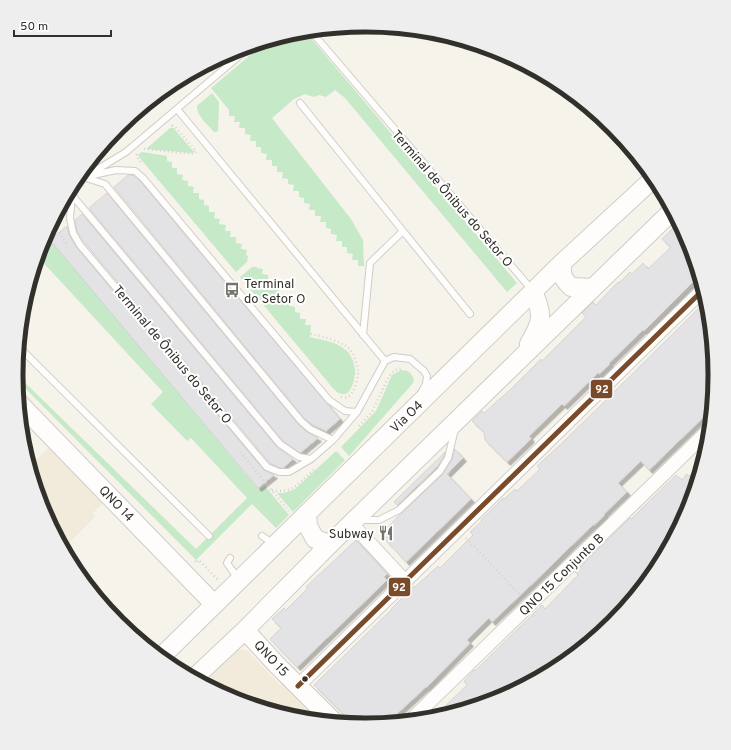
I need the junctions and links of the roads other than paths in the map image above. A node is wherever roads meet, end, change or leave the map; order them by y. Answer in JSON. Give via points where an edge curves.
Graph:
{"nodes":[{"id":1,"x":315,"y":36,"type":"edge"},
{"id":2,"x":237,"y":58,"type":"edge"},
{"id":3,"x":300,"y":103,"type":"dead end"},
{"id":4,"x":177,"y":109,"type":"junction"},
{"id":5,"x":91,"y":171,"type":"edge"},
{"id":6,"x":88,"y":174,"type":"edge"},
{"id":7,"x":87,"y":177,"type":"edge"},
{"id":8,"x":649,"y":183,"type":"edge"},
{"id":9,"x":74,"y":196,"type":"edge"},
{"id":10,"x":71,"y":200,"type":"edge"},
{"id":11,"x":668,"y":215,"type":"edge"},
{"id":12,"x":403,"y":231,"type":"junction"},
{"id":13,"x":562,"y":264,"type":"junction"},
{"id":14,"x":593,"y":288,"type":"junction"},
{"id":15,"x":533,"y":292,"type":"junction"},
{"id":16,"x":698,"y":295,"type":"edge"},
{"id":17,"x":470,"y":314,"type":"dead end"},
{"id":18,"x":363,"y":335,"type":"junction"},
{"id":19,"x":24,"y":352,"type":"edge"},
{"id":20,"x":522,"y":357,"type":"junction"},
{"id":21,"x":385,"y":361,"type":"junction"},
{"id":22,"x":24,"y":399,"type":"edge"},
{"id":23,"x":357,"y":412,"type":"junction"},
{"id":24,"x":409,"y":413,"type":"junction"},
{"id":25,"x":702,"y":437,"type":"edge"},
{"id":26,"x":333,"y":440,"type":"junction"},
{"id":27,"x":311,"y":459,"type":"junction"},
{"id":28,"x":307,"y":513,"type":"junction"},
{"id":29,"x":354,"y":522,"type":"junction"},
{"id":30,"x":210,"y":536,"type":"dead end"},
{"id":31,"x":330,"y":544,"type":"junction"},
{"id":32,"x":230,"y":558,"type":"dead end"},
{"id":33,"x":237,"y":576,"type":"junction"},
{"id":34,"x":405,"y":581,"type":"junction"},
{"id":35,"x":214,"y":604,"type":"junction"},
{"id":36,"x":245,"y":630,"type":"junction"},
{"id":37,"x":165,"y":653,"type":"edge"},
{"id":38,"x":198,"y":674,"type":"edge"},
{"id":39,"x":298,"y":686,"type":"junction"},
{"id":40,"x":419,"y":713,"type":"edge"},
{"id":41,"x":328,"y":716,"type":"edge"}],
"edges":[{"from":1,"to":15,"type":"lane","name":"Terminal de Ônibus do Setor O"},
{"from":2,"to":4,"type":"lane"},
{"from":3,"to":12,"type":"lane"},
{"from":4,"to":5,"type":"lane","via":[[126,152]]},
{"from":4,"to":18,"type":"lane"},
{"from":6,"to":23,"type":"lane","via":[[116,170],[135,171],[329,400],[344,411]]},
{"from":7,"to":26,"type":"lane","via":[[105,184],[301,422]]},
{"from":8,"to":13,"type":"main road","name":"Via O4"},
{"from":9,"to":27,"type":"lane","name":"Terminal de Ônibus do Setor O","via":[[280,444],[300,457]]},
{"from":10,"to":27,"type":"lane","name":"Terminal de Ônibus do Setor O","via":[[70,218],[73,232],[80,245],[267,466],[279,472],[289,472]]},
{"from":11,"to":14,"type":"main road"},
{"from":12,"to":17,"type":"lane"},
{"from":12,"to":18,"type":"lane","via":[[370,263]]},
{"from":13,"to":14,"type":"main road","via":[[563,277],[571,287]]},
{"from":13,"to":15,"type":"main road","name":"Via O4"},
{"from":14,"to":20,"type":"main road"},
{"from":15,"to":20,"type":"main road","via":[[539,305],[540,318],[536,332]]},
{"from":15,"to":24,"type":"main road","name":"Via O4"},
{"from":16,"to":34,"type":"street"},
{"from":18,"to":21,"type":"lane"},
{"from":19,"to":30,"type":"lane"},
{"from":20,"to":29,"type":"main road"},
{"from":21,"to":23,"type":"lane","name":"Terminal de Ônibus do Setor O"},
{"from":21,"to":24,"type":"lane","via":[[394,357],[410,359],[427,376],[426,384]]},
{"from":22,"to":35,"type":"main road","name":"QNO 14","via":[[137,524]]},
{"from":23,"to":26,"type":"lane","name":"Terminal de Ônibus do Setor O"},
{"from":24,"to":28,"type":"main road","name":"Via O4"},
{"from":25,"to":40,"type":"street","name":"QNO 15 Conjunto B"},
{"from":26,"to":27,"type":"lane","name":"Terminal de Ônibus do Setor O"},
{"from":28,"to":31,"type":"main road","via":[[308,526],[315,539]]},
{"from":28,"to":33,"type":"main road","name":"Via O4","via":[[268,540]]},
{"from":29,"to":31,"type":"main road"},
{"from":29,"to":34,"type":"street"},
{"from":31,"to":36,"type":"main road"},
{"from":32,"to":33,"type":"lane","via":[[227,563]]},
{"from":33,"to":35,"type":"main road","name":"Via O4"},
{"from":34,"to":39,"type":"street"},
{"from":35,"to":37,"type":"main road","name":"Via O4"},
{"from":36,"to":38,"type":"main road"},
{"from":36,"to":39,"type":"main road","name":"QNO 15"},
{"from":39,"to":41,"type":"main road","name":"QNO 15"}]}
